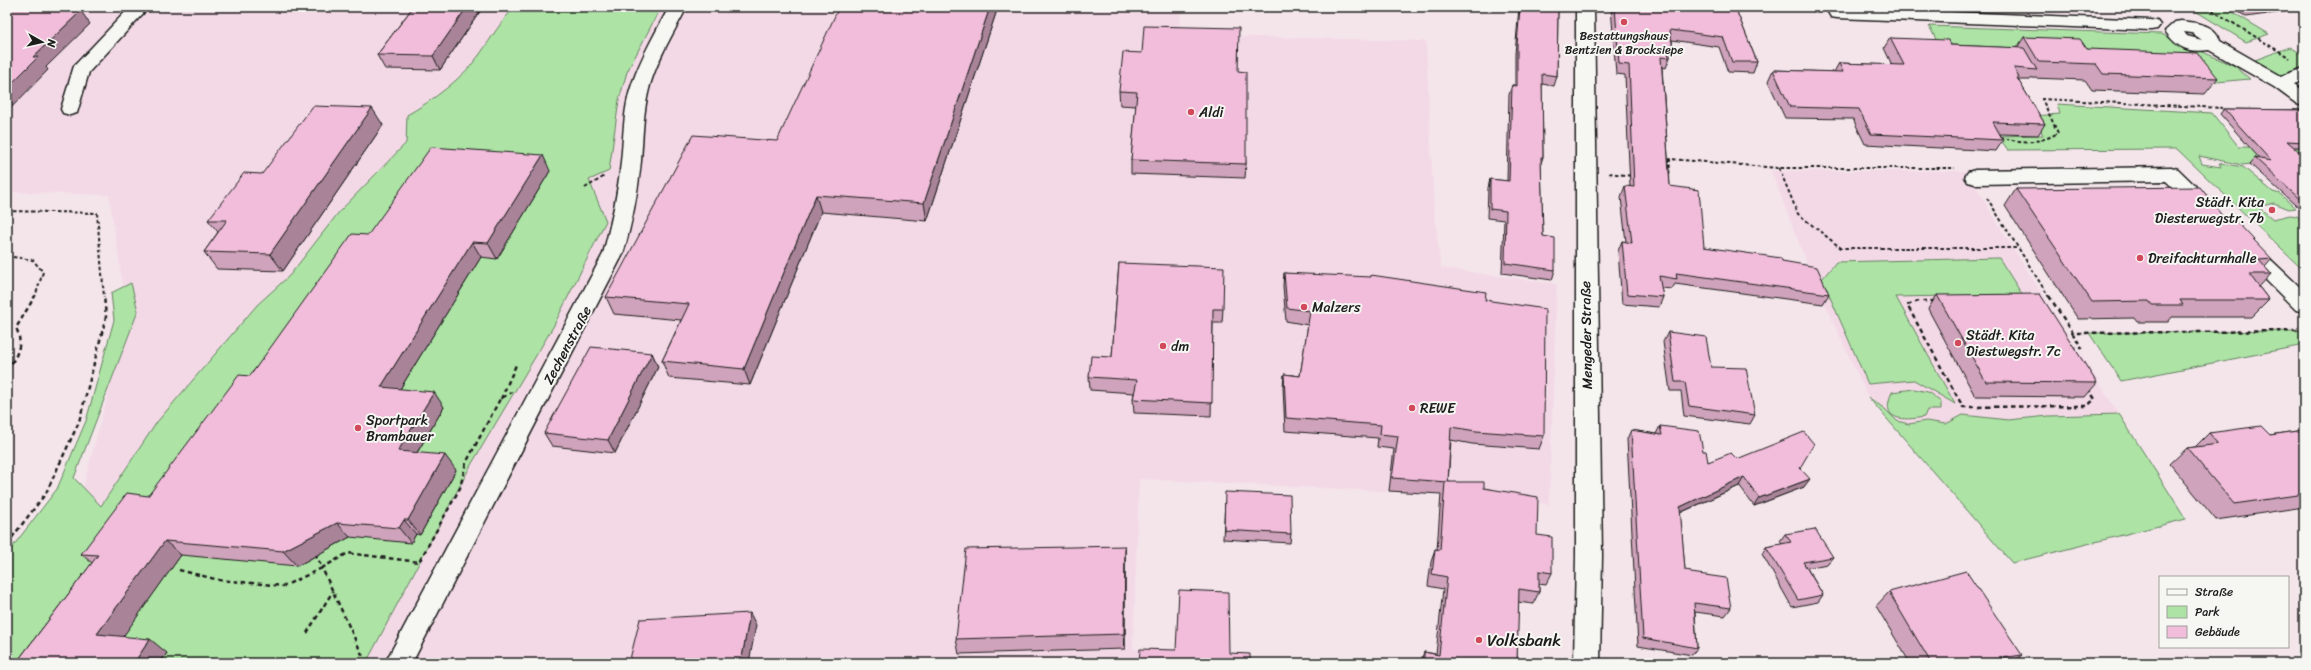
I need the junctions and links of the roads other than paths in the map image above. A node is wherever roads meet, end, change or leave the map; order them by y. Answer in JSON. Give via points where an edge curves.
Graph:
{"nodes":[{"id":1,"x":140,"y":7,"type":"edge"},
{"id":2,"x":678,"y":7,"type":"edge"},
{"id":3,"x":1585,"y":7,"type":"edge"},
{"id":4,"x":1834,"y":7,"type":"edge"},
{"id":5,"x":2151,"y":25,"type":"dead end"},
{"id":6,"x":2212,"y":44,"type":"dead end"},
{"id":7,"x":2304,"y":74,"type":"edge"},
{"id":8,"x":2280,"y":83,"type":"junction"},
{"id":9,"x":2304,"y":100,"type":"edge"},
{"id":10,"x":70,"y":109,"type":"dead end"},
{"id":11,"x":1975,"y":177,"type":"road end"},
{"id":12,"x":2304,"y":304,"type":"edge"},
{"id":13,"x":398,"y":663,"type":"edge"},
{"id":14,"x":1587,"y":663,"type":"edge"}],
"edges":[{"from":1,"to":10,"type":"street","via":[[80,70]]},
{"from":2,"to":13,"type":"street","name":"Zechenstraße","via":[[641,84],[633,120],[631,161],[623,218],[613,254]]},
{"from":3,"to":14,"type":"street","name":"Mengeder Straße","via":[[1589,555]]},
{"from":4,"to":5,"type":"street","via":[[1837,13]]},
{"from":6,"to":8,"type":"street"},
{"from":7,"to":8,"type":"street"},
{"from":8,"to":9,"type":"street"},
{"from":11,"to":12,"type":"street","via":[[2170,174]]}]}
